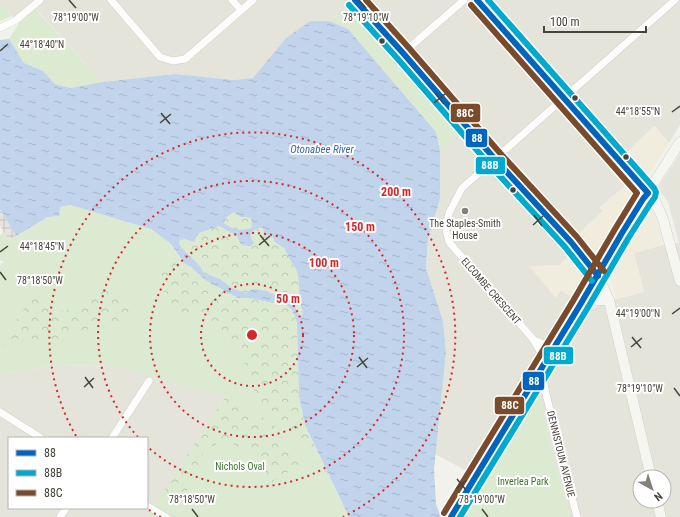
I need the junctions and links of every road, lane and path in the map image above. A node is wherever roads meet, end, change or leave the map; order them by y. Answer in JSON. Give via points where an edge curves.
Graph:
{"nodes":[{"id":1,"x":40,"y":0,"type":"edge"},
{"id":2,"x":111,"y":0,"type":"edge"},
{"id":3,"x":232,"y":0,"type":"edge"},
{"id":4,"x":253,"y":0,"type":"edge"},
{"id":5,"x":355,"y":0,"type":"edge"},
{"id":6,"x":464,"y":0,"type":"edge"},
{"id":7,"x":477,"y":0,"type":"edge"},
{"id":8,"x":675,"y":0,"type":"edge"},
{"id":9,"x":241,"y":10,"type":"junction"},
{"id":10,"x":0,"y":28,"type":"edge"},
{"id":11,"x":403,"y":53,"type":"junction"},
{"id":12,"x":564,"y":98,"type":"junction"},
{"id":13,"x":680,"y":142,"type":"edge"},
{"id":14,"x":494,"y":158,"type":"junction"},
{"id":15,"x":648,"y":193,"type":"junction"},
{"id":16,"x":598,"y":276,"type":"junction"},
{"id":17,"x":680,"y":281,"type":"edge"},
{"id":18,"x":609,"y":300,"type":"junction"},
{"id":19,"x":580,"y":305,"type":"junction"},
{"id":20,"x":533,"y":339,"type":"junction"},
{"id":21,"x":559,"y":339,"type":"junction"},
{"id":22,"x":544,"y":362,"type":"junction"},
{"id":23,"x":149,"y":381,"type":"dead end"},
{"id":24,"x":529,"y":389,"type":"junction"},
{"id":25,"x":545,"y":390,"type":"junction"},
{"id":26,"x":0,"y":412,"type":"edge"},
{"id":27,"x":39,"y":437,"type":"edge"},
{"id":28,"x":113,"y":437,"type":"edge"},
{"id":29,"x":649,"y":469,"type":"edge"},
{"id":30,"x":148,"y":507,"type":"edge"},
{"id":31,"x":166,"y":517,"type":"edge"},
{"id":32,"x":451,"y":517,"type":"edge"},
{"id":33,"x":576,"y":517,"type":"edge"}],
"edges":[{"from":1,"to":10,"type":"street","via":[[16,20]]},
{"from":2,"to":9,"type":"street","via":[[160,57],[173,61],[185,59]]},
{"from":3,"to":9,"type":"street"},
{"from":4,"to":9,"type":"street"},
{"from":5,"to":11,"type":"main road"},
{"from":6,"to":11,"type":"street"},
{"from":7,"to":12,"type":"main road"},
{"from":8,"to":12,"type":"street"},
{"from":11,"to":14,"type":"main road"},
{"from":12,"to":14,"type":"street"},
{"from":12,"to":15,"type":"main road"},
{"from":13,"to":15,"type":"main road"},
{"from":14,"to":16,"type":"main road","via":[[571,242]]},
{"from":14,"to":20,"type":"street","name":"ELCOMBE CRESCENT","via":[[462,188],[449,213],[446,229],[449,242]]},
{"from":15,"to":16,"type":"main road"},
{"from":15,"to":17,"type":"main road","via":[[655,201],[663,219]]},
{"from":16,"to":18,"type":"main road"},
{"from":16,"to":19,"type":"main road"},
{"from":18,"to":19,"type":"main road","via":[[596,300]]},
{"from":18,"to":29,"type":"main road"},
{"from":19,"to":21,"type":"main road"},
{"from":20,"to":21,"type":"street","via":[[543,344],[552,344]]},
{"from":20,"to":22,"type":"street","name":"ELCOMBE CRESCENT"},
{"from":21,"to":22,"type":"main road"},
{"from":22,"to":24,"type":"main road"},
{"from":22,"to":25,"type":"street","name":"DENNISTOUN AVENUE"},
{"from":23,"to":28,"type":"street"},
{"from":24,"to":25,"type":"street"},
{"from":24,"to":32,"type":"main road"},
{"from":25,"to":33,"type":"street","name":"DENNISTOUN AVENUE"},
{"from":26,"to":27,"type":"street"},
{"from":30,"to":31,"type":"street"}]}
